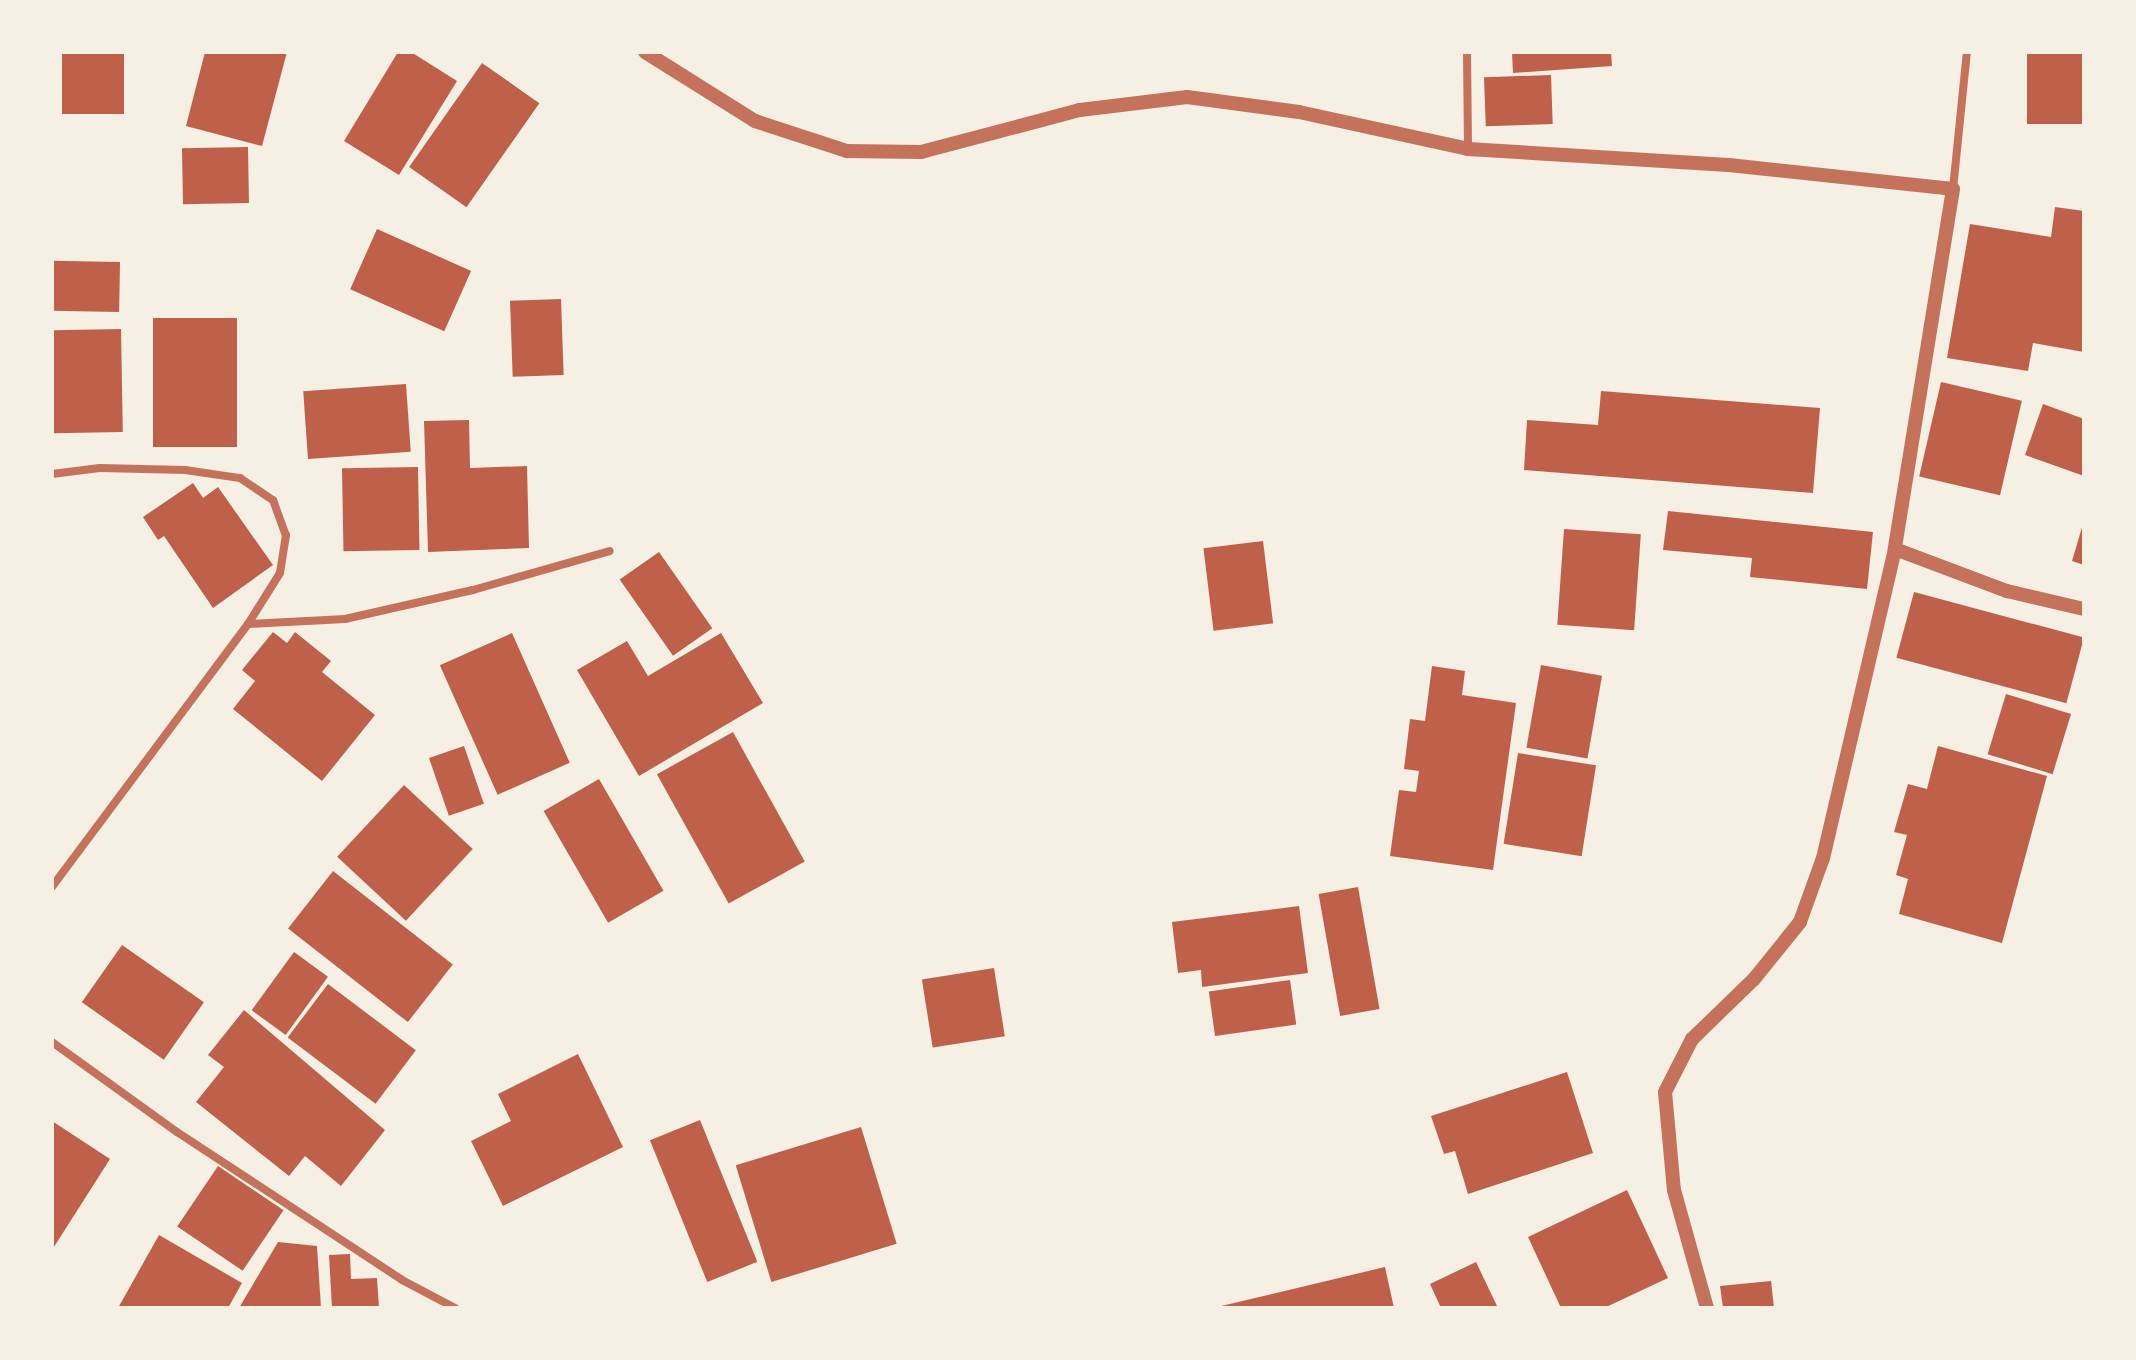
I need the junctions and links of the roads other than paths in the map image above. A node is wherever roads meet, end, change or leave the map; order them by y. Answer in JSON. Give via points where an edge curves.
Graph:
{"nodes":[{"id":1,"x":645,"y":52,"type":"edge"},
{"id":2,"x":1467,"y":52,"type":"edge"},
{"id":3,"x":1967,"y":52,"type":"edge"},
{"id":4,"x":1468,"y":149,"type":"junction"},
{"id":5,"x":1953,"y":189,"type":"junction"},
{"id":6,"x":52,"y":474,"type":"edge"},
{"id":7,"x":1895,"y":549,"type":"junction"},
{"id":8,"x":610,"y":551,"type":"dead end"},
{"id":9,"x":2084,"y":609,"type":"edge"},
{"id":10,"x":248,"y":624,"type":"junction"},
{"id":11,"x":52,"y":887,"type":"edge"},
{"id":12,"x":52,"y":1042,"type":"edge"},
{"id":13,"x":455,"y":1308,"type":"edge"},
{"id":14,"x":1707,"y":1308,"type":"edge"}],
"edges":[{"from":1,"to":4,"type":"street","via":[[755,121],[847,151],[921,152],[1080,110],[1187,97],[1299,112]]},
{"from":2,"to":4,"type":"street"},
{"from":3,"to":5,"type":"street"},
{"from":4,"to":5,"type":"street","via":[[1729,165]]},
{"from":5,"to":7,"type":"street"},
{"from":6,"to":10,"type":"street","via":[[100,468],[185,470],[240,478],[273,500],[286,535],[280,573]]},
{"from":7,"to":9,"type":"street","via":[[2007,591]]},
{"from":7,"to":14,"type":"street","via":[[1823,858],[1800,922],[1754,979],[1692,1039],[1665,1092],[1674,1190]]},
{"from":8,"to":10,"type":"street","via":[[345,619]]},
{"from":10,"to":11,"type":"street"},
{"from":12,"to":13,"type":"street","via":[[191,1141],[402,1280]]}]}
